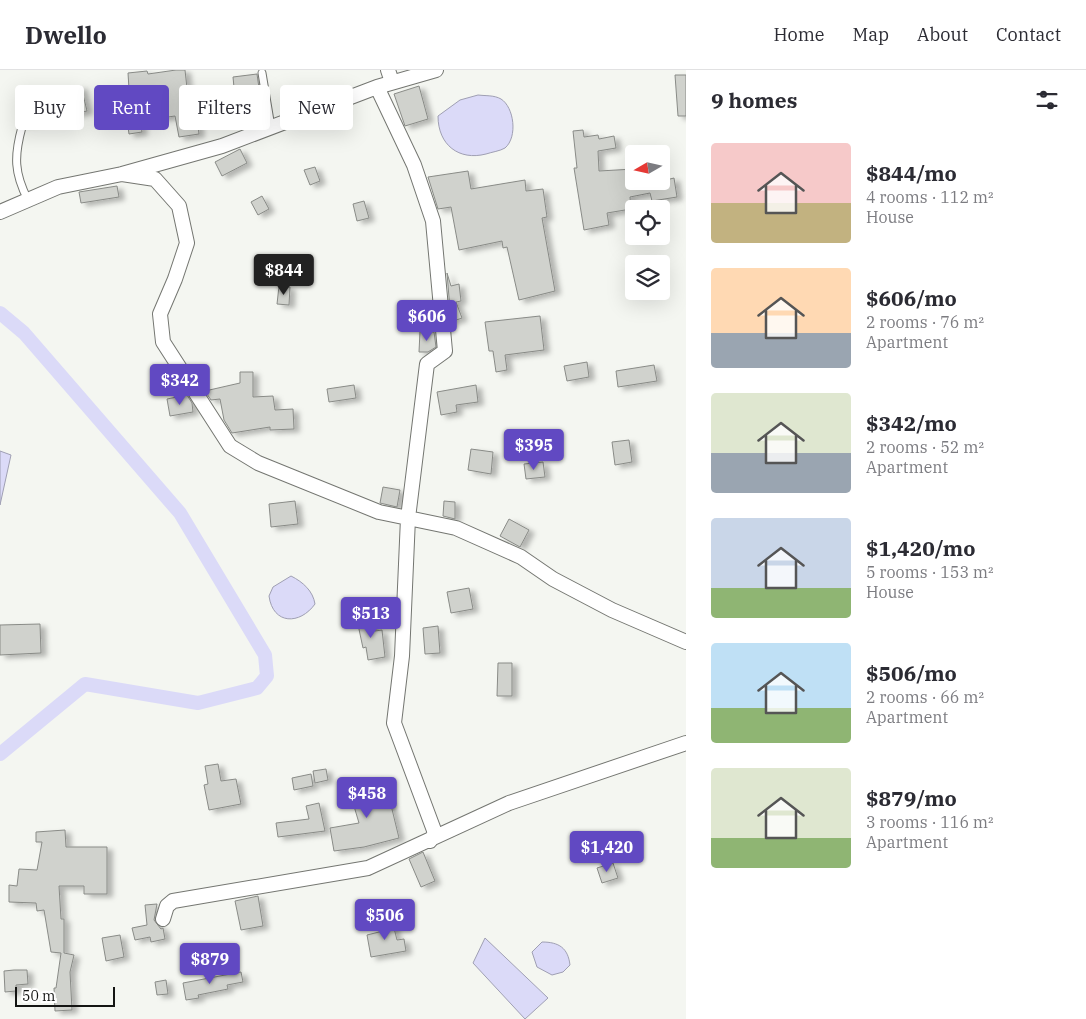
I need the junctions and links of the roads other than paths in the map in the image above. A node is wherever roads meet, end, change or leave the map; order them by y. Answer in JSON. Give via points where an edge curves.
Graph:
{"nodes":[{"id":1,"x":436,"y":70,"type":"edge"},
{"id":2,"x":262,"y":73,"type":"dead end"},
{"id":3,"x":390,"y":76,"type":"edge"},
{"id":4,"x":377,"y":87,"type":"junction"},
{"id":5,"x":272,"y":128,"type":"junction"},
{"id":6,"x":21,"y":130,"type":"edge"},
{"id":7,"x":122,"y":174,"type":"junction"},
{"id":8,"x":29,"y":200,"type":"junction"},
{"id":9,"x":0,"y":212,"type":"edge"},
{"id":10,"x":408,"y":518,"type":"junction"},
{"id":11,"x":686,"y":642,"type":"edge"},
{"id":12,"x":686,"y":744,"type":"edge"},
{"id":13,"x":430,"y":841,"type":"junction"},
{"id":14,"x":164,"y":919,"type":"dead end"}],
"edges":[{"from":1,"to":3,"type":"street"},
{"from":2,"to":5,"type":"lane"},
{"from":3,"to":4,"type":"street"},
{"from":4,"to":5,"type":"street"},
{"from":4,"to":10,"type":"street","via":[[414,165],[433,221],[445,351],[427,364]]},
{"from":5,"to":7,"type":"street","via":[[222,146]]},
{"from":6,"to":8,"type":"lane","via":[[16,148],[18,181]]},
{"from":7,"to":8,"type":"street","via":[[58,187]]},
{"from":7,"to":10,"type":"street","via":[[155,179],[179,206],[187,243],[160,314],[163,342],[230,446],[275,470],[379,512]]},
{"from":8,"to":9,"type":"street"},
{"from":10,"to":11,"type":"street","via":[[456,528],[521,557],[553,579],[612,610]]},
{"from":10,"to":13,"type":"street","via":[[402,656],[394,723],[435,833]]},
{"from":12,"to":13,"type":"street","via":[[509,803]]},
{"from":13,"to":14,"type":"street","via":[[368,868],[174,901],[168,906]]}]}
